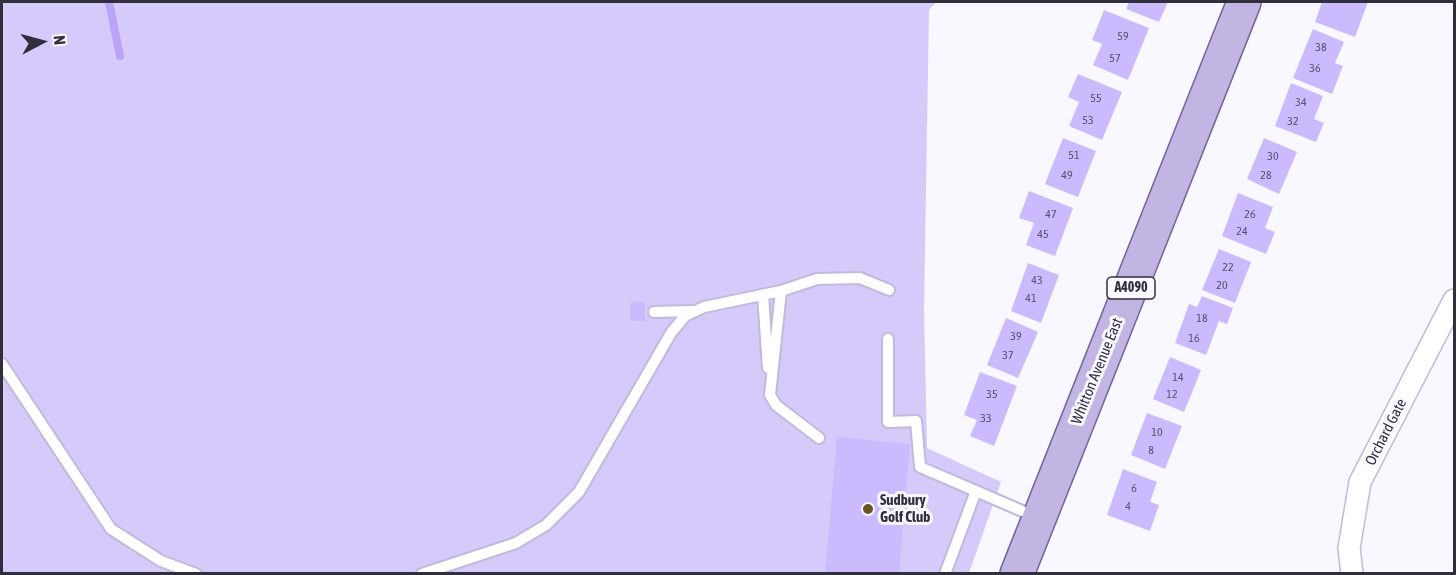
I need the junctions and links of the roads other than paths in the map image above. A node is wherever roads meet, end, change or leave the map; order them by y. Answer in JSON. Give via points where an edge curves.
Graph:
{"nodes":[{"id":1,"x":1244,"y":2,"type":"edge"},
{"id":2,"x":889,"y":290,"type":"dead end"},
{"id":3,"x":781,"y":291,"type":"junction"},
{"id":4,"x":763,"y":295,"type":"junction"},
{"id":5,"x":1455,"y":300,"type":"edge"},
{"id":6,"x":695,"y":311,"type":"junction"},
{"id":7,"x":654,"y":312,"type":"dead end"},
{"id":8,"x":888,"y":339,"type":"dead end"},
{"id":9,"x":2,"y":364,"type":"edge"},
{"id":10,"x":770,"y":395,"type":"junction"},
{"id":11,"x":819,"y":438,"type":"dead end"},
{"id":12,"x":976,"y":491,"type":"junction"},
{"id":13,"x":1039,"y":519,"type":"junction"},
{"id":14,"x":196,"y":573,"type":"edge"},
{"id":15,"x":422,"y":573,"type":"edge"},
{"id":16,"x":945,"y":573,"type":"edge"},
{"id":17,"x":1017,"y":573,"type":"edge"},
{"id":18,"x":1352,"y":573,"type":"edge"}],
"edges":[{"from":1,"to":13,"type":"main road","name":"Whitton Avenue East","number":"A4090"},
{"from":2,"to":3,"type":"lane","via":[[860,278],[816,279]]},
{"from":3,"to":4,"type":"lane"},
{"from":3,"to":10,"type":"lane"},
{"from":4,"to":6,"type":"lane"},
{"from":4,"to":10,"type":"lane"},
{"from":5,"to":18,"type":"street","name":"Orchard Gate","via":[[1360,482],[1349,548]]},
{"from":6,"to":7,"type":"lane"},
{"from":6,"to":15,"type":"lane","via":[[685,316],[671,333],[579,492],[546,525],[516,543]]},
{"from":8,"to":12,"type":"lane","via":[[888,422],[916,421],[920,467]]},
{"from":9,"to":14,"type":"lane","via":[[111,529],[161,561]]},
{"from":10,"to":11,"type":"lane","via":[[776,405]]},
{"from":12,"to":13,"type":"lane"},
{"from":12,"to":16,"type":"lane"},
{"from":13,"to":17,"type":"main road","name":"Whitton Avenue East","number":"A4090"}]}
